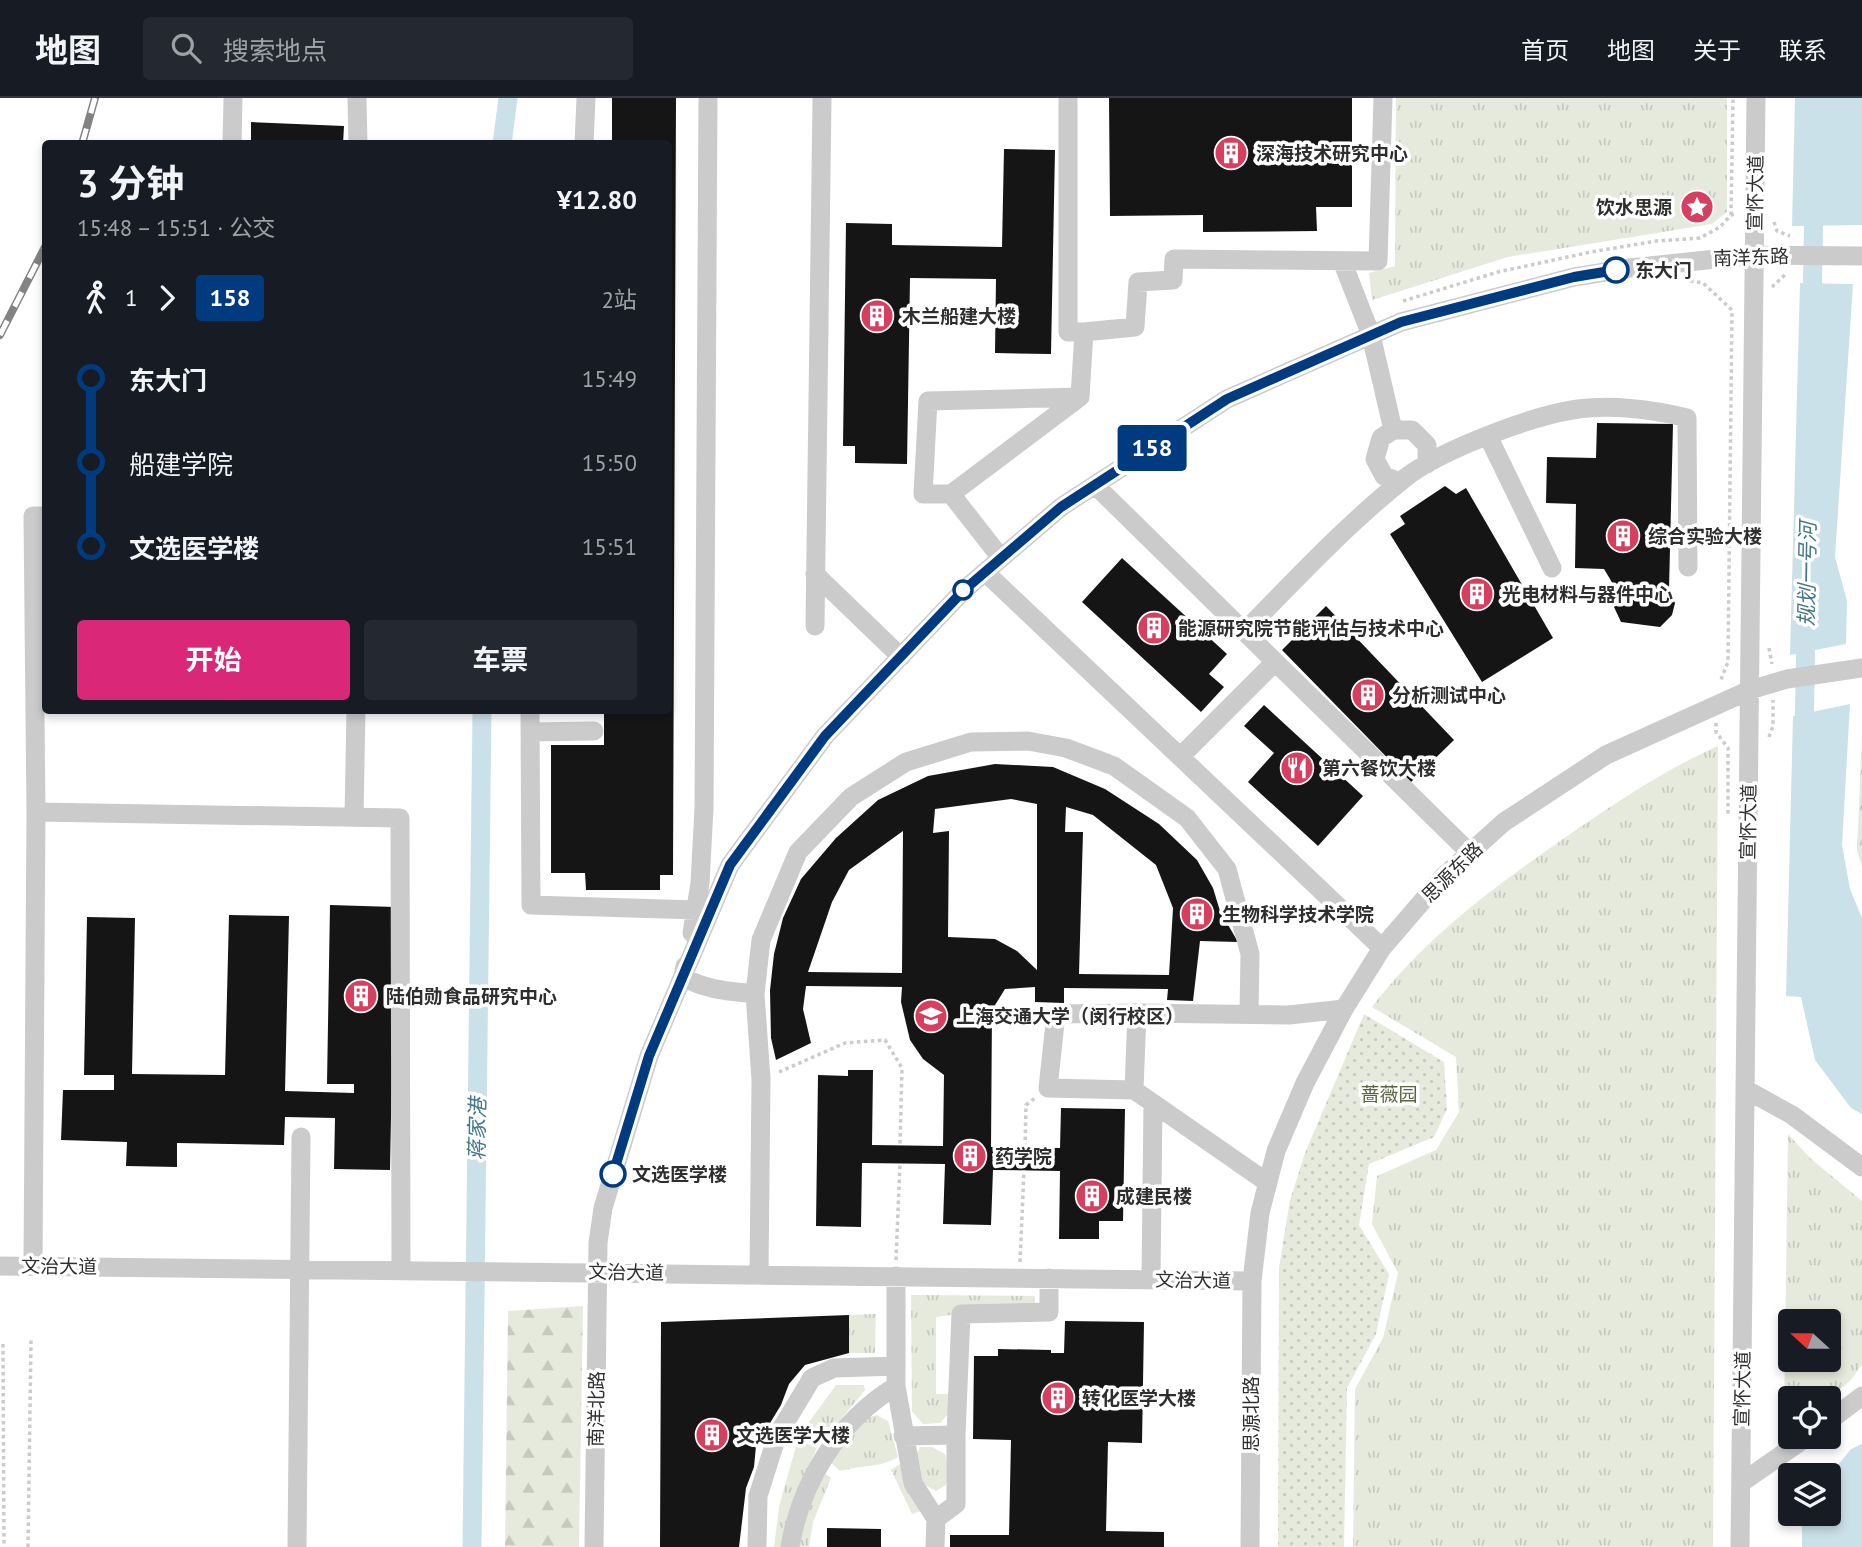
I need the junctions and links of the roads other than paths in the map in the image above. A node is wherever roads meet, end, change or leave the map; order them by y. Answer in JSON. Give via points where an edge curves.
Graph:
{"nodes":[{"id":1,"x":233,"y":98,"type":"edge"},
{"id":2,"x":357,"y":98,"type":"edge"},
{"id":3,"x":586,"y":98,"type":"edge"},
{"id":4,"x":708,"y":98,"type":"edge"},
{"id":5,"x":822,"y":98,"type":"edge"},
{"id":6,"x":1068,"y":98,"type":"edge"},
{"id":7,"x":1383,"y":98,"type":"edge"},
{"id":8,"x":1756,"y":98,"type":"edge"},
{"id":9,"x":232,"y":140,"type":"edge"},
{"id":10,"x":358,"y":140,"type":"edge"},
{"id":11,"x":584,"y":140,"type":"edge"},
{"id":12,"x":1754,"y":255,"type":"junction"},
{"id":13,"x":1861,"y":256,"type":"edge"},
{"id":14,"x":1342,"y":261,"type":"junction"},
{"id":15,"x":1084,"y":332,"type":"junction"},
{"id":16,"x":1371,"y":335,"type":"junction"},
{"id":17,"x":1080,"y":397,"type":"junction"},
{"id":18,"x":1393,"y":430,"type":"junction"},
{"id":19,"x":1488,"y":436,"type":"junction"},
{"id":20,"x":1427,"y":464,"type":"junction"},
{"id":21,"x":1400,"y":482,"type":"junction"},
{"id":22,"x":1095,"y":485,"type":"junction"},
{"id":23,"x":951,"y":494,"type":"junction"},
{"id":24,"x":42,"y":516,"type":"edge"},
{"id":25,"x":1001,"y":558,"type":"junction"},
{"id":26,"x":1688,"y":567,"type":"dead end"},
{"id":27,"x":1552,"y":568,"type":"dead end"},
{"id":28,"x":985,"y":572,"type":"junction"},
{"id":29,"x":815,"y":574,"type":"junction"},
{"id":30,"x":815,"y":626,"type":"dead end"},
{"id":31,"x":1244,"y":632,"type":"junction"},
{"id":32,"x":901,"y":657,"type":"junction"},
{"id":33,"x":1275,"y":662,"type":"junction"},
{"id":34,"x":1858,"y":668,"type":"edge"},
{"id":35,"x":1750,"y":690,"type":"junction"},
{"id":36,"x":356,"y":714,"type":"edge"},
{"id":37,"x":530,"y":714,"type":"edge"},
{"id":38,"x":530,"y":732,"type":"junction"},
{"id":39,"x":594,"y":732,"type":"dead end"},
{"id":40,"x":1180,"y":757,"type":"junction"},
{"id":41,"x":36,"y":812,"type":"junction"},
{"id":42,"x":354,"y":817,"type":"junction"},
{"id":43,"x":1470,"y":853,"type":"junction"},
{"id":44,"x":697,"y":910,"type":"junction"},
{"id":45,"x":1382,"y":948,"type":"junction"},
{"id":46,"x":682,"y":977,"type":"junction"},
{"id":47,"x":755,"y":994,"type":"junction"},
{"id":48,"x":1345,"y":1009,"type":"junction"},
{"id":49,"x":1137,"y":1013,"type":"junction"},
{"id":50,"x":1249,"y":1014,"type":"junction"},
{"id":51,"x":1745,"y":1089,"type":"junction"},
{"id":52,"x":1134,"y":1090,"type":"junction"},
{"id":53,"x":1153,"y":1103,"type":"junction"},
{"id":54,"x":301,"y":1137,"type":"dead end"},
{"id":55,"x":1862,"y":1167,"type":"edge"},
{"id":56,"x":1268,"y":1183,"type":"junction"},
{"id":57,"x":0,"y":1266,"type":"edge"},
{"id":58,"x":33,"y":1266,"type":"junction"},
{"id":59,"x":298,"y":1268,"type":"junction"},
{"id":60,"x":401,"y":1269,"type":"junction"},
{"id":61,"x":597,"y":1272,"type":"junction"},
{"id":62,"x":759,"y":1274,"type":"junction"},
{"id":63,"x":896,"y":1276,"type":"junction"},
{"id":64,"x":1049,"y":1279,"type":"junction"},
{"id":65,"x":1151,"y":1280,"type":"junction"},
{"id":66,"x":1252,"y":1281,"type":"junction"},
{"id":67,"x":896,"y":1376,"type":"junction"},
{"id":68,"x":1862,"y":1396,"type":"edge"},
{"id":69,"x":1841,"y":1412,"type":"edge"},
{"id":70,"x":956,"y":1435,"type":"junction"},
{"id":71,"x":903,"y":1436,"type":"junction"},
{"id":72,"x":1790,"y":1449,"type":"edge"},
{"id":73,"x":1741,"y":1483,"type":"junction"},
{"id":74,"x":936,"y":1519,"type":"junction"},
{"id":75,"x":297,"y":1547,"type":"edge"},
{"id":76,"x":594,"y":1547,"type":"edge"},
{"id":77,"x":757,"y":1547,"type":"edge"},
{"id":78,"x":790,"y":1547,"type":"edge"},
{"id":79,"x":935,"y":1547,"type":"edge"},
{"id":80,"x":1250,"y":1547,"type":"edge"},
{"id":81,"x":1740,"y":1547,"type":"edge"}],
"edges":[{"from":1,"to":9,"type":"street"},
{"from":2,"to":10,"type":"street"},
{"from":3,"to":11,"type":"street"},
{"from":4,"to":44,"type":"street","via":[[704,808]]},
{"from":5,"to":29,"type":"street"},
{"from":6,"to":15,"type":"street","via":[[1068,332]]},
{"from":7,"to":14,"type":"street","via":[[1378,261]]},
{"from":8,"to":12,"type":"street","name":"宣怀大道"},
{"from":12,"to":13,"type":"street","name":"南洋东路","via":[[1789,246]]},
{"from":12,"to":16,"type":"street","name":"南洋东路","via":[[1574,277],[1401,322]]},
{"from":12,"to":35,"type":"street","name":"宣怀大道"},
{"from":14,"to":15,"type":"street","via":[[1174,259],[1173,280],[1138,282],[1135,327]]},
{"from":14,"to":16,"type":"street"},
{"from":15,"to":17,"type":"street"},
{"from":16,"to":18,"type":"street"},
{"from":16,"to":22,"type":"street","name":"南洋东路","via":[[1227,399]]},
{"from":17,"to":23,"type":"street"},
{"from":17,"to":23,"type":"street","via":[[928,401],[923,494]]},
{"from":18,"to":20,"type":"street","via":[[1412,430],[1427,446]]},
{"from":18,"to":21,"type":"street","via":[[1381,438],[1375,458],[1384,476]]},
{"from":19,"to":20,"type":"street"},
{"from":19,"to":26,"type":"street","via":[[1572,410],[1653,410],[1687,418]]},
{"from":19,"to":27,"type":"street"},
{"from":20,"to":21,"type":"street"},
{"from":21,"to":31,"type":"street","via":[[1346,529]]},
{"from":22,"to":25,"type":"street","name":"南洋东路"},
{"from":22,"to":31,"type":"street"},
{"from":23,"to":25,"type":"street"},
{"from":24,"to":41,"type":"street","via":[[33,516]]},
{"from":25,"to":28,"type":"street","name":"南洋东路"},
{"from":28,"to":32,"type":"street","name":"南洋东路"},
{"from":28,"to":40,"type":"street"},
{"from":29,"to":30,"type":"street"},
{"from":29,"to":32,"type":"street"},
{"from":31,"to":33,"type":"street"},
{"from":32,"to":46,"type":"street","name":"南洋东路","via":[[825,736],[730,865]]},
{"from":33,"to":40,"type":"street"},
{"from":33,"to":43,"type":"street"},
{"from":34,"to":35,"type":"street","name":"思源东路"},
{"from":35,"to":43,"type":"street","name":"思源东路","via":[[1606,755],[1504,822]]},
{"from":35,"to":51,"type":"street","name":"宣怀大道"},
{"from":36,"to":42,"type":"street"},
{"from":37,"to":38,"type":"street"},
{"from":38,"to":39,"type":"street"},
{"from":38,"to":44,"type":"street","via":[[531,905]]},
{"from":40,"to":45,"type":"street"},
{"from":41,"to":42,"type":"street"},
{"from":41,"to":58,"type":"street"},
{"from":42,"to":60,"type":"street","via":[[400,818]]},
{"from":43,"to":45,"type":"street","name":"思源东路"},
{"from":44,"to":46,"type":"street"},
{"from":45,"to":48,"type":"street","name":"思源东路"},
{"from":46,"to":47,"type":"street","via":[[710,989]]},
{"from":46,"to":61,"type":"street","name":"南洋东路","via":[[649,1056],[603,1208]]},
{"from":47,"to":50,"type":"street","via":[[761,940],[798,852],[851,797],[906,762],[971,742],[1028,741],[1066,748],[1114,766],[1187,818],[1227,869],[1250,954]]},
{"from":47,"to":62,"type":"street","via":[[761,1079]]},
{"from":48,"to":50,"type":"street"},
{"from":48,"to":56,"type":"street","name":"思源东路","via":[[1305,1083]]},
{"from":49,"to":50,"type":"street"},
{"from":49,"to":52,"type":"street"},
{"from":49,"to":52,"type":"street","via":[[1056,1014],[1048,1088]]},
{"from":51,"to":55,"type":"street","via":[[1792,1115]]},
{"from":51,"to":73,"type":"street","name":"宣怀大道"},
{"from":52,"to":53,"type":"street"},
{"from":53,"to":56,"type":"street"},
{"from":53,"to":65,"type":"street"},
{"from":54,"to":59,"type":"street"},
{"from":56,"to":66,"type":"street","name":"思源东路"},
{"from":57,"to":58,"type":"street","name":"文治大道"},
{"from":58,"to":59,"type":"street","name":"文治大道"},
{"from":59,"to":60,"type":"street","name":"文治大道"},
{"from":59,"to":75,"type":"street"},
{"from":60,"to":61,"type":"street","name":"文治大道"},
{"from":61,"to":62,"type":"street","name":"文治大道"},
{"from":61,"to":76,"type":"street","name":"南洋北路"},
{"from":62,"to":63,"type":"street","name":"文治大道"},
{"from":63,"to":64,"type":"street","name":"文治大道"},
{"from":63,"to":67,"type":"street"},
{"from":64,"to":65,"type":"street","name":"文治大道"},
{"from":64,"to":70,"type":"street","via":[[1049,1312],[961,1314]]},
{"from":65,"to":66,"type":"street","name":"文治大道"},
{"from":66,"to":80,"type":"street","name":"思源北路"},
{"from":67,"to":71,"type":"street"},
{"from":67,"to":77,"type":"street","via":[[834,1368],[812,1378],[777,1436],[758,1496]]},
{"from":67,"to":78,"type":"street","via":[[842,1432],[806,1486]]},
{"from":68,"to":69,"type":"street"},
{"from":70,"to":71,"type":"street"},
{"from":70,"to":74,"type":"street","via":[[956,1504]]},
{"from":71,"to":74,"type":"street","via":[[913,1483]]},
{"from":72,"to":73,"type":"street"},
{"from":73,"to":81,"type":"street","name":"宣怀大道"},
{"from":74,"to":79,"type":"street"}]}
